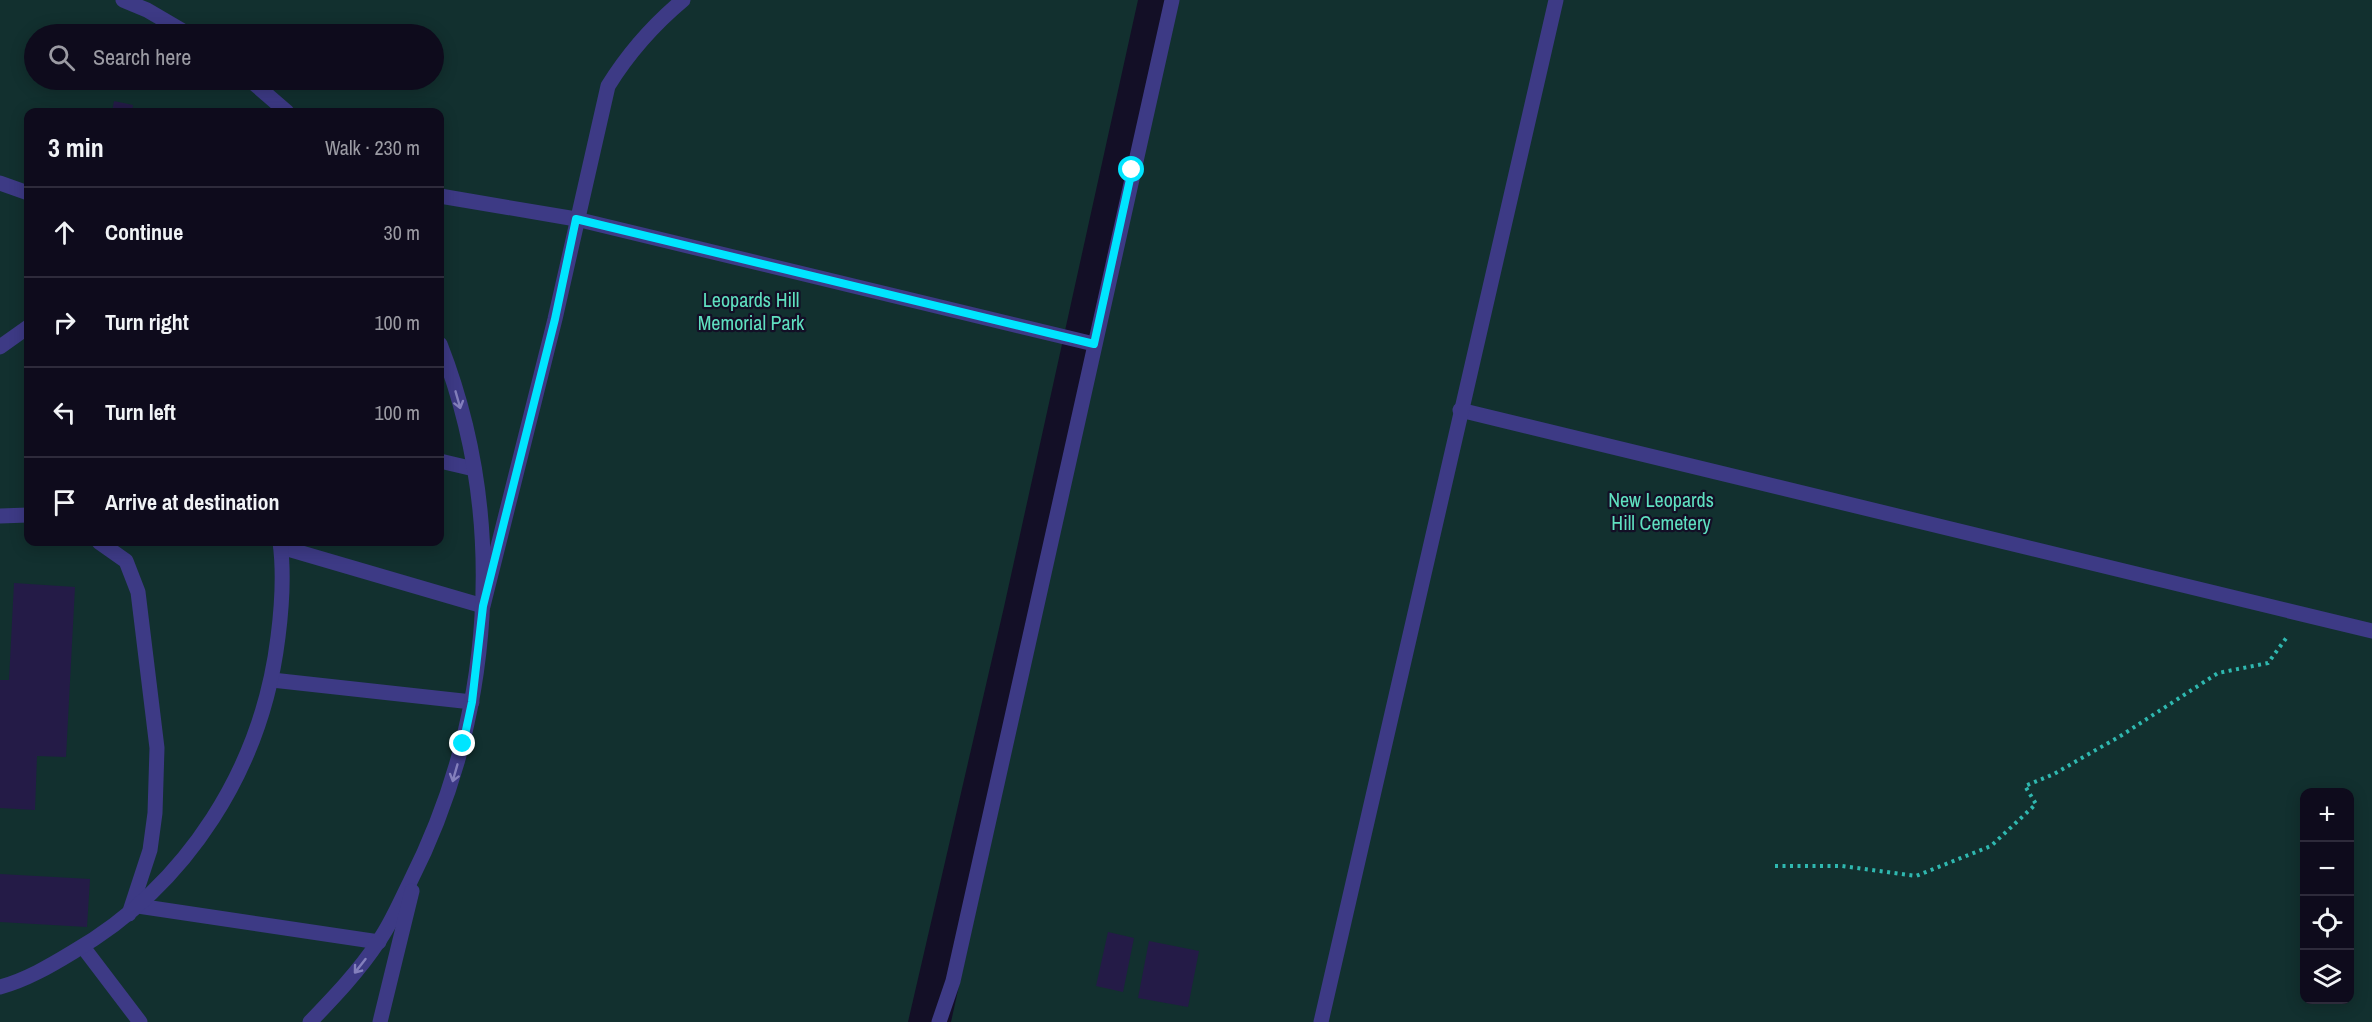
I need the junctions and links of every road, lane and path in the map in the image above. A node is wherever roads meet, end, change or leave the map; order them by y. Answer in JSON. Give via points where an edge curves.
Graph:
{"nodes":[{"id":1,"x":123,"y":0,"type":"edge"},
{"id":2,"x":683,"y":0,"type":"edge"},
{"id":3,"x":1172,"y":0,"type":"edge"},
{"id":4,"x":1556,"y":0,"type":"edge"},
{"id":5,"x":142,"y":4,"type":"edge"},
{"id":6,"x":173,"y":24,"type":"edge"},
{"id":7,"x":262,"y":90,"type":"edge"},
{"id":8,"x":282,"y":108,"type":"edge"},
{"id":9,"x":0,"y":183,"type":"edge"},
{"id":10,"x":24,"y":192,"type":"edge"},
{"id":11,"x":444,"y":197,"type":"edge"},
{"id":12,"x":576,"y":219,"type":"junction"},
{"id":13,"x":24,"y":330,"type":"edge"},
{"id":14,"x":1094,"y":344,"type":"junction"},
{"id":15,"x":0,"y":347,"type":"edge"},
{"id":16,"x":444,"y":356,"type":"edge"},
{"id":17,"x":1460,"y":410,"type":"junction"},
{"id":18,"x":444,"y":462,"type":"edge"},
{"id":19,"x":474,"y":469,"type":"junction"},
{"id":20,"x":24,"y":515,"type":"edge"},
{"id":21,"x":0,"y":516,"type":"edge"},
{"id":22,"x":105,"y":546,"type":"edge"},
{"id":23,"x":280,"y":546,"type":"edge"},
{"id":24,"x":287,"y":546,"type":"edge"},
{"id":25,"x":483,"y":606,"type":"junction"},
{"id":26,"x":2304,"y":614,"type":"junction"},
{"id":27,"x":2372,"y":631,"type":"edge"},
{"id":28,"x":272,"y":680,"type":"junction"},
{"id":29,"x":472,"y":702,"type":"junction"},
{"id":30,"x":419,"y":865,"type":"junction"},
{"id":31,"x":1775,"y":866,"type":"dead end"},
{"id":32,"x":133,"y":910,"type":"junction"},
{"id":33,"x":379,"y":942,"type":"junction"},
{"id":34,"x":83,"y":947,"type":"junction"},
{"id":35,"x":0,"y":987,"type":"edge"},
{"id":36,"x":140,"y":1022,"type":"edge"},
{"id":37,"x":310,"y":1022,"type":"edge"},
{"id":38,"x":380,"y":1022,"type":"edge"},
{"id":39,"x":939,"y":1022,"type":"edge"},
{"id":40,"x":1321,"y":1022,"type":"edge"}],
"edges":[{"from":1,"to":5,"type":"lane"},
{"from":2,"to":12,"type":"lane","via":[[642,38],[608,86]]},
{"from":3,"to":14,"type":"lane"},
{"from":4,"to":17,"type":"lane"},
{"from":5,"to":6,"type":"lane"},
{"from":7,"to":8,"type":"lane"},
{"from":9,"to":10,"type":"lane"},
{"from":11,"to":12,"type":"lane"},
{"from":12,"to":14,"type":"lane"},
{"from":12,"to":25,"type":"lane"},
{"from":13,"to":15,"type":"lane"},
{"from":14,"to":39,"type":"lane","via":[[953,981]]},
{"from":16,"to":19,"type":"lane","one_way":true,"via":[[464,418]]},
{"from":17,"to":26,"type":"lane"},
{"from":17,"to":40,"type":"lane"},
{"from":18,"to":19,"type":"lane"},
{"from":19,"to":25,"type":"lane"},
{"from":20,"to":21,"type":"lane"},
{"from":22,"to":32,"type":"lane","via":[[126,561],[138,592],[157,748],[150,850]]},
{"from":23,"to":28,"type":"lane","via":[[281,614]]},
{"from":24,"to":25,"type":"lane"},
{"from":25,"to":29,"type":"lane"},
{"from":26,"to":27,"type":"lane"},
{"from":26,"to":31,"type":"path","via":[[2268,663],[2218,673],[2122,735],[2025,786],[2036,804],[1992,846],[1916,876],[1842,866]]},
{"from":28,"to":29,"type":"lane"},
{"from":28,"to":32,"type":"lane","via":[[251,744],[222,804],[184,859]]},
{"from":29,"to":30,"type":"lane","one_way":true,"via":[[451,785]]},
{"from":30,"to":33,"type":"lane"},
{"from":30,"to":38,"type":"lane"},
{"from":32,"to":33,"type":"lane"},
{"from":32,"to":34,"type":"lane"},
{"from":33,"to":37,"type":"lane","one_way":true},
{"from":34,"to":35,"type":"lane"},
{"from":34,"to":36,"type":"lane"}]}
